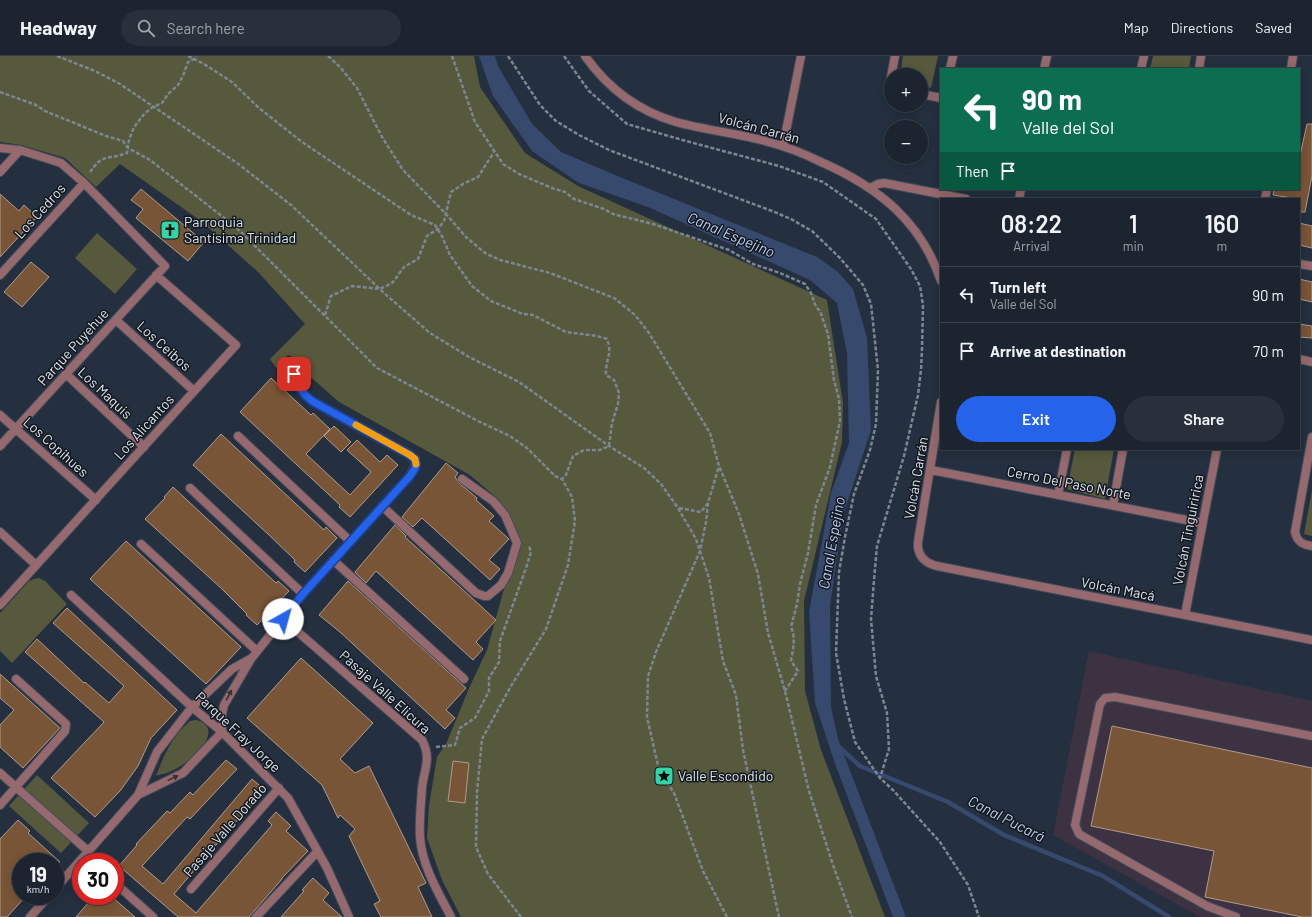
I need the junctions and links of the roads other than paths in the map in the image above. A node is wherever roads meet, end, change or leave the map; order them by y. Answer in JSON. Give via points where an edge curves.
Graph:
{"nodes":[{"id":1,"x":585,"y":56,"type":"edge"},
{"id":2,"x":801,"y":56,"type":"edge"},
{"id":3,"x":895,"y":56,"type":"edge"},
{"id":4,"x":953,"y":56,"type":"edge"},
{"id":5,"x":1047,"y":56,"type":"edge"},
{"id":6,"x":1144,"y":56,"type":"edge"},
{"id":7,"x":1201,"y":56,"type":"edge"},
{"id":8,"x":1293,"y":56,"type":"edge"},
{"id":9,"x":893,"y":68,"type":"edge"},
{"id":10,"x":950,"y":68,"type":"edge"},
{"id":11,"x":1044,"y":68,"type":"edge"},
{"id":12,"x":1141,"y":68,"type":"edge"},
{"id":13,"x":1198,"y":68,"type":"edge"},
{"id":14,"x":1291,"y":68,"type":"edge"},
{"id":15,"x":928,"y":95,"type":"edge"},
{"id":16,"x":940,"y":98,"type":"edge"},
{"id":17,"x":783,"y":146,"type":"junction"},
{"id":18,"x":0,"y":148,"type":"edge"},
{"id":19,"x":20,"y":150,"type":"junction"},
{"id":20,"x":0,"y":172,"type":"edge"},
{"id":21,"x":84,"y":183,"type":"junction"},
{"id":22,"x":870,"y":188,"type":"junction"},
{"id":23,"x":961,"y":198,"type":"edge"},
{"id":24,"x":1300,"y":264,"type":"edge"},
{"id":25,"x":1312,"y":266,"type":"edge"},
{"id":26,"x":0,"y":275,"type":"edge"},
{"id":27,"x":156,"y":275,"type":"junction"},
{"id":28,"x":940,"y":278,"type":"edge"},
{"id":29,"x":116,"y":320,"type":"junction"},
{"id":30,"x":1300,"y":359,"type":"edge"},
{"id":31,"x":1312,"y":362,"type":"edge"},
{"id":32,"x":66,"y":374,"type":"junction"},
{"id":33,"x":294,"y":374,"type":"dead end"},
{"id":34,"x":194,"y":391,"type":"junction"},
{"id":35,"x":940,"y":409,"type":"edge"},
{"id":36,"x":0,"y":414,"type":"edge"},
{"id":37,"x":16,"y":429,"type":"junction"},
{"id":38,"x":238,"y":436,"type":"dead end"},
{"id":39,"x":1312,"y":437,"type":"edge"},
{"id":40,"x":0,"y":446,"type":"edge"},
{"id":41,"x":144,"y":447,"type":"junction"},
{"id":42,"x":1067,"y":450,"type":"edge"},
{"id":43,"x":1123,"y":450,"type":"edge"},
{"id":44,"x":1217,"y":450,"type":"edge"},
{"id":45,"x":931,"y":470,"type":"junction"},
{"id":46,"x":462,"y":478,"type":"dead end"},
{"id":47,"x":190,"y":488,"type":"dead end"},
{"id":48,"x":1058,"y":495,"type":"junction"},
{"id":49,"x":96,"y":500,"type":"junction"},
{"id":50,"x":1113,"y":505,"type":"junction"},
{"id":51,"x":382,"y":506,"type":"junction"},
{"id":52,"x":1202,"y":523,"type":"junction"},
{"id":53,"x":0,"y":532,"type":"edge"},
{"id":54,"x":350,"y":541,"type":"junction"},
{"id":55,"x":141,"y":544,"type":"dead end"},
{"id":56,"x":1312,"y":546,"type":"edge"},
{"id":57,"x":922,"y":558,"type":"joint"},
{"id":58,"x":333,"y":560,"type":"junction"},
{"id":59,"x":36,"y":565,"type":"junction"},
{"id":60,"x":303,"y":594,"type":"junction"},
{"id":61,"x":71,"y":595,"type":"dead end"},
{"id":62,"x":0,"y":605,"type":"edge"},
{"id":63,"x":1185,"y":615,"type":"junction"},
{"id":64,"x":283,"y":619,"type":"junction"},
{"id":65,"x":1312,"y":640,"type":"edge"},
{"id":66,"x":257,"y":651,"type":"junction"},
{"id":67,"x":251,"y":659,"type":"junction"},
{"id":68,"x":16,"y":679,"type":"dead end"},
{"id":69,"x":464,"y":679,"type":"dead end"},
{"id":70,"x":192,"y":707,"type":"junction"},
{"id":71,"x":222,"y":732,"type":"junction"},
{"id":72,"x":1312,"y":736,"type":"edge"},
{"id":73,"x":0,"y":773,"type":"edge"},
{"id":74,"x":16,"y":787,"type":"junction"},
{"id":75,"x":279,"y":788,"type":"junction"},
{"id":76,"x":138,"y":795,"type":"junction"},
{"id":77,"x":0,"y":805,"type":"edge"},
{"id":78,"x":316,"y":852,"type":"junction"},
{"id":79,"x":86,"y":853,"type":"joint"},
{"id":80,"x":72,"y":869,"type":"edge"},
{"id":81,"x":64,"y":879,"type":"edge"},
{"id":82,"x":191,"y":889,"type":"dead end"},
{"id":83,"x":124,"y":891,"type":"edge"},
{"id":84,"x":41,"y":905,"type":"edge"},
{"id":85,"x":30,"y":917,"type":"edge"},
{"id":86,"x":154,"y":917,"type":"edge"},
{"id":87,"x":256,"y":917,"type":"edge"},
{"id":88,"x":348,"y":917,"type":"edge"},
{"id":89,"x":451,"y":917,"type":"edge"},
{"id":90,"x":1236,"y":917,"type":"edge"}],
"edges":[{"from":1,"to":17,"type":"street","name":"Volcán Carrán","via":[[599,75],[628,100],[660,116],[691,126]]},
{"from":2,"to":17,"type":"street"},
{"from":3,"to":9,"type":"street"},
{"from":4,"to":10,"type":"street"},
{"from":5,"to":11,"type":"street"},
{"from":6,"to":12,"type":"street"},
{"from":7,"to":13,"type":"street"},
{"from":8,"to":14,"type":"street"},
{"from":15,"to":16,"type":"street"},
{"from":17,"to":22,"type":"street","name":"Volcán Carrán","via":[[844,172]]},
{"from":18,"to":19,"type":"street"},
{"from":19,"to":20,"type":"street"},
{"from":19,"to":21,"type":"street","via":[[61,163]]},
{"from":21,"to":26,"type":"street","name":"Los Cedros"},
{"from":21,"to":27,"type":"street","name":"Parque Puyehue","via":[[165,266]]},
{"from":22,"to":23,"type":"street","via":[[884,183]]},
{"from":22,"to":28,"type":"street","name":"Volcán Carrán","via":[[896,209],[916,231],[930,253]]},
{"from":24,"to":25,"type":"street"},
{"from":27,"to":29,"type":"street","name":"Parque Puyehue"},
{"from":27,"to":34,"type":"street","name":"Los Alicantos","via":[[236,345]]},
{"from":29,"to":32,"type":"street","name":"Parque Puyehue"},
{"from":29,"to":34,"type":"street","name":"Los Ceibos"},
{"from":30,"to":31,"type":"street"},
{"from":32,"to":37,"type":"street","name":"Parque Puyehue"},
{"from":32,"to":41,"type":"street","name":"Los Maquis"},
{"from":33,"to":51,"type":"street","via":[[304,395],[312,401],[415,459],[416,467],[409,477]]},
{"from":34,"to":41,"type":"street","name":"Los Alicantos"},
{"from":35,"to":45,"type":"street","name":"Volcán Carrán"},
{"from":36,"to":37,"type":"street","name":"Los Copihues"},
{"from":37,"to":40,"type":"street","name":"Parque Puyehue"},
{"from":37,"to":49,"type":"street","name":"Los Copihues"},
{"from":38,"to":54,"type":"street"},
{"from":39,"to":56,"type":"street","via":[[1295,532],[1298,540]]},
{"from":41,"to":49,"type":"street","name":"Los Alicantos"},
{"from":42,"to":48,"type":"street"},
{"from":43,"to":50,"type":"street"},
{"from":44,"to":52,"type":"street","name":"Volcán Tinguiririca"},
{"from":45,"to":48,"type":"street","name":"Cerro Del Paso Norte"},
{"from":45,"to":57,"type":"street","name":"Volcán Carrán","via":[[918,542]]},
{"from":46,"to":51,"type":"street","via":[[493,502],[505,515],[517,543],[504,582],[491,594],[484,596],[476,593]]},
{"from":47,"to":60,"type":"street"},
{"from":48,"to":50,"type":"street","name":"Cerro Del Paso Norte"},
{"from":49,"to":59,"type":"street","name":"Los Alicantos"},
{"from":50,"to":52,"type":"street","name":"Cerro Del Paso Norte"},
{"from":51,"to":54,"type":"street"},
{"from":52,"to":63,"type":"street","name":"Volcán Tinguiririca"},
{"from":53,"to":59,"type":"street"},
{"from":54,"to":58,"type":"street"},
{"from":55,"to":66,"type":"street"},
{"from":57,"to":63,"type":"street","name":"Volcán Macá","via":[[937,566]]},
{"from":58,"to":60,"type":"street"},
{"from":58,"to":69,"type":"street"},
{"from":59,"to":62,"type":"street","name":"Los Alicantos"},
{"from":60,"to":64,"type":"street"},
{"from":61,"to":70,"type":"street","name":"Parque Fray Jorge"},
{"from":63,"to":65,"type":"street","name":"Volcán Macá"},
{"from":64,"to":66,"type":"street"},
{"from":64,"to":89,"type":"street","name":"Pasaje Valle Elicura","via":[[422,740],[428,758],[422,788],[422,849],[431,879]]},
{"from":66,"to":67,"type":"street"},
{"from":67,"to":70,"type":"street","via":[[232,669]]},
{"from":71,"to":67,"type":"street","one_way":true,"via":[[224,705]]},
{"from":68,"to":74,"type":"street","via":[[66,724],[65,731]]},
{"from":70,"to":71,"type":"street","name":"Parque Fray Jorge"},
{"from":70,"to":76,"type":"street","via":[[157,752]]},
{"from":71,"to":75,"type":"street","name":"Parque Fray Jorge"},
{"from":76,"to":71,"type":"street","one_way":true,"via":[[183,773]]},
{"from":72,"to":90,"type":"street","via":[[1115,697],[1105,698],[1100,704],[1075,825],[1079,834],[1207,906]]},
{"from":73,"to":74,"type":"street"},
{"from":74,"to":77,"type":"street"},
{"from":74,"to":79,"type":"street"},
{"from":75,"to":78,"type":"street","name":"Parque Fray Jorge","via":[[288,798]]},
{"from":75,"to":82,"type":"street","name":"Pasaje Valle Dorado"},
{"from":76,"to":79,"type":"street"},
{"from":78,"to":87,"type":"street"},
{"from":78,"to":88,"type":"street","name":"Parque Fray Jorge","via":[[327,868]]},
{"from":80,"to":81,"type":"street"},
{"from":83,"to":86,"type":"street"},
{"from":84,"to":85,"type":"street"}]}
